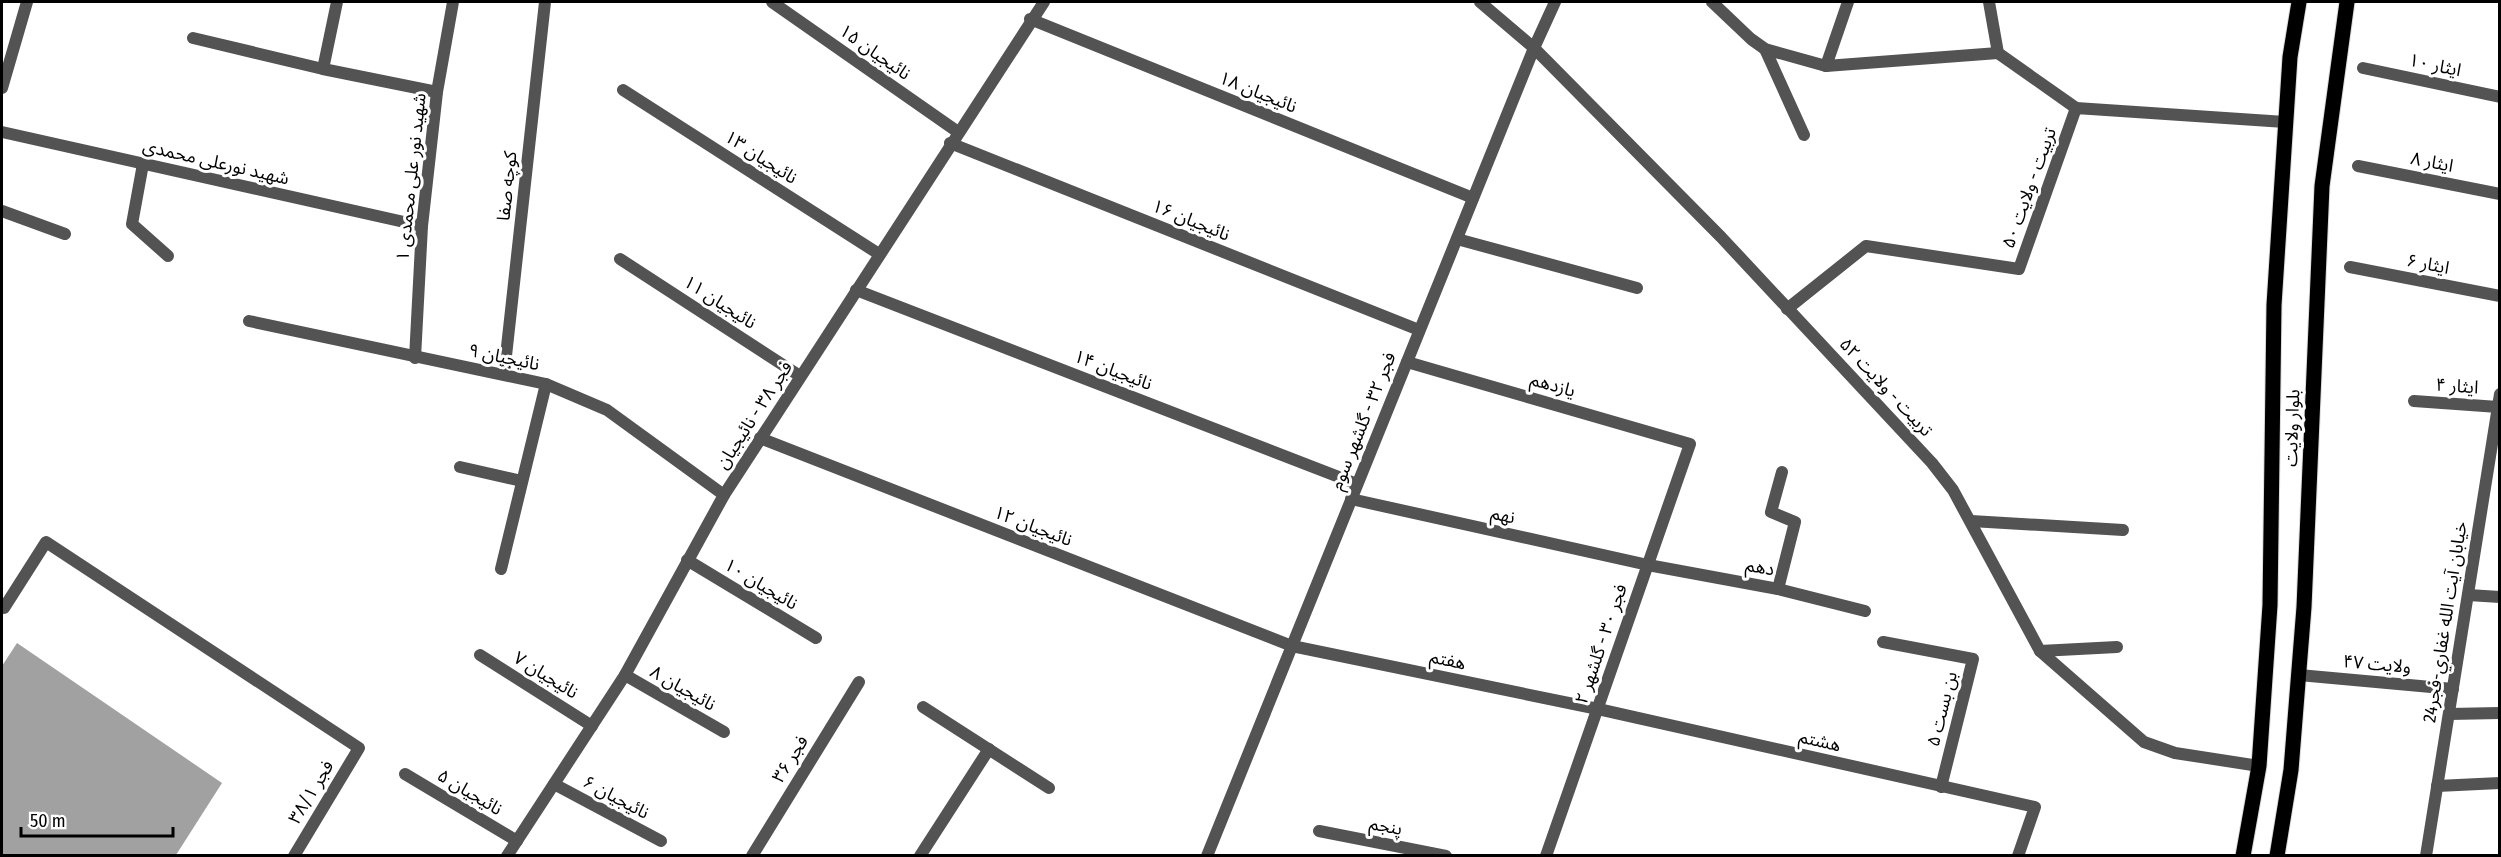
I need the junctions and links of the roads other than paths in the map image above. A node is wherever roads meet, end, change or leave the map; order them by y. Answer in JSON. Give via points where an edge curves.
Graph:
{"nodes":[{"id":1,"x":27,"y":2,"type":"edge"},
{"id":2,"x":337,"y":2,"type":"edge"},
{"id":3,"x":453,"y":2,"type":"edge"},
{"id":4,"x":546,"y":2,"type":"edge"},
{"id":5,"x":772,"y":2,"type":"edge"},
{"id":6,"x":1044,"y":2,"type":"edge"},
{"id":7,"x":1480,"y":2,"type":"edge"},
{"id":8,"x":1555,"y":2,"type":"edge"},
{"id":9,"x":1712,"y":2,"type":"edge"},
{"id":10,"x":1848,"y":2,"type":"edge"},
{"id":11,"x":1989,"y":2,"type":"edge"},
{"id":12,"x":2299,"y":2,"type":"edge"},
{"id":13,"x":2347,"y":2,"type":"edge"},
{"id":14,"x":1030,"y":19,"type":"junction"},
{"id":15,"x":193,"y":38,"type":"dead end"},
{"id":16,"x":1534,"y":48,"type":"junction"},
{"id":17,"x":1765,"y":49,"type":"junction"},
{"id":18,"x":1998,"y":53,"type":"junction"},
{"id":19,"x":1826,"y":66,"type":"junction"},
{"id":20,"x":2363,"y":68,"type":"dead end"},
{"id":21,"x":323,"y":69,"type":"junction"},
{"id":22,"x":2,"y":88,"type":"edge"},
{"id":23,"x":623,"y":90,"type":"dead end"},
{"id":24,"x":437,"y":92,"type":"junction"},
{"id":25,"x":2499,"y":97,"type":"edge"},
{"id":26,"x":2076,"y":108,"type":"junction"},
{"id":27,"x":2285,"y":122,"type":"junction"},
{"id":28,"x":2,"y":132,"type":"edge"},
{"id":29,"x":958,"y":132,"type":"junction"},
{"id":30,"x":1804,"y":135,"type":"dead end"},
{"id":31,"x":950,"y":143,"type":"junction"},
{"id":32,"x":143,"y":164,"type":"junction"},
{"id":33,"x":2358,"y":166,"type":"dead end"},
{"id":34,"x":2499,"y":194,"type":"edge"},
{"id":35,"x":1473,"y":198,"type":"junction"},
{"id":36,"x":2,"y":211,"type":"edge"},
{"id":37,"x":422,"y":226,"type":"junction"},
{"id":38,"x":65,"y":234,"type":"dead end"},
{"id":39,"x":1456,"y":239,"type":"junction"},
{"id":40,"x":879,"y":254,"type":"junction"},
{"id":41,"x":168,"y":256,"type":"dead end"},
{"id":42,"x":620,"y":258,"type":"dead end"},
{"id":43,"x":2350,"y":267,"type":"dead end"},
{"id":44,"x":1637,"y":288,"type":"dead end"},
{"id":45,"x":856,"y":290,"type":"junction"},
{"id":46,"x":2499,"y":296,"type":"edge"},
{"id":47,"x":1787,"y":309,"type":"junction"},
{"id":48,"x":249,"y":321,"type":"dead end"},
{"id":49,"x":1419,"y":330,"type":"junction"},
{"id":50,"x":415,"y":358,"type":"junction"},
{"id":51,"x":1407,"y":362,"type":"junction"},
{"id":52,"x":504,"y":374,"type":"junction"},
{"id":53,"x":800,"y":376,"type":"junction"},
{"id":54,"x":546,"y":384,"type":"junction"},
{"id":55,"x":2499,"y":394,"type":"edge"},
{"id":56,"x":2414,"y":401,"type":"dead end"},
{"id":57,"x":2498,"y":407,"type":"junction"},
{"id":58,"x":760,"y":438,"type":"junction"},
{"id":59,"x":1690,"y":444,"type":"joint"},
{"id":60,"x":460,"y":467,"type":"dead end"},
{"id":61,"x":1782,"y":472,"type":"dead end"},
{"id":62,"x":522,"y":481,"type":"junction"},
{"id":63,"x":1358,"y":484,"type":"junction"},
{"id":64,"x":2486,"y":486,"type":"junction"},
{"id":65,"x":2499,"y":488,"type":"edge"},
{"id":66,"x":724,"y":495,"type":"junction"},
{"id":67,"x":1351,"y":499,"type":"junction"},
{"id":68,"x":1971,"y":521,"type":"junction"},
{"id":69,"x":2123,"y":530,"type":"dead end"},
{"id":70,"x":687,"y":560,"type":"junction"},
{"id":71,"x":1648,"y":565,"type":"junction"},
{"id":72,"x":501,"y":569,"type":"dead end"},
{"id":73,"x":1778,"y":589,"type":"junction"},
{"id":74,"x":2468,"y":595,"type":"junction"},
{"id":75,"x":2499,"y":597,"type":"edge"},
{"id":76,"x":4,"y":608,"type":"dead end"},
{"id":77,"x":1865,"y":611,"type":"dead end"},
{"id":78,"x":816,"y":638,"type":"dead end"},
{"id":79,"x":1883,"y":642,"type":"dead end"},
{"id":80,"x":1292,"y":646,"type":"junction"},
{"id":81,"x":2117,"y":647,"type":"dead end"},
{"id":82,"x":2040,"y":651,"type":"junction"},
{"id":83,"x":480,"y":655,"type":"dead end"},
{"id":84,"x":625,"y":675,"type":"junction"},
{"id":85,"x":2299,"y":675,"type":"junction"},
{"id":86,"x":859,"y":682,"type":"dead end"},
{"id":87,"x":2453,"y":689,"type":"junction"},
{"id":88,"x":923,"y":707,"type":"dead end"},
{"id":89,"x":1598,"y":709,"type":"junction"},
{"id":90,"x":2499,"y":713,"type":"edge"},
{"id":91,"x":2449,"y":714,"type":"junction"},
{"id":92,"x":592,"y":726,"type":"junction"},
{"id":93,"x":724,"y":732,"type":"dead end"},
{"id":94,"x":988,"y":749,"type":"junction"},
{"id":95,"x":2259,"y":766,"type":"junction"},
{"id":96,"x":405,"y":774,"type":"dead end"},
{"id":97,"x":2499,"y":783,"type":"edge"},
{"id":98,"x":554,"y":784,"type":"junction"},
{"id":99,"x":2437,"y":786,"type":"junction"},
{"id":100,"x":1941,"y":787,"type":"junction"},
{"id":101,"x":1049,"y":788,"type":"dead end"},
{"id":102,"x":1319,"y":831,"type":"dead end"},
{"id":103,"x":517,"y":841,"type":"junction"},
{"id":104,"x":661,"y":841,"type":"dead end"},
{"id":105,"x":294,"y":855,"type":"edge"},
{"id":106,"x":507,"y":855,"type":"edge"},
{"id":107,"x":752,"y":855,"type":"edge"},
{"id":108,"x":920,"y":855,"type":"edge"},
{"id":109,"x":1207,"y":855,"type":"edge"},
{"id":110,"x":1446,"y":855,"type":"edge"},
{"id":111,"x":1546,"y":855,"type":"edge"},
{"id":112,"x":2018,"y":855,"type":"edge"},
{"id":113,"x":2243,"y":855,"type":"edge"},
{"id":114,"x":2277,"y":855,"type":"edge"},
{"id":115,"x":2426,"y":855,"type":"edge"}],
"edges":[{"from":1,"to":22,"type":"street"},
{"from":2,"to":21,"type":"street"},
{"from":3,"to":24,"type":"street","name":"شهید نور علی محمدی ۱"},
{"from":4,"to":52,"type":"street","name":"کوچه صفا"},
{"from":5,"to":29,"type":"street","name":"نائیجیان ۱۵"},
{"from":6,"to":14,"type":"street","name":"فجر ۳۸ - نائیجیان"},
{"from":7,"to":16,"type":"street","name":"تربیت - ولایت ۵۲"},
{"from":8,"to":16,"type":"street","name":"فجر ۳۲ - گلشهر سوم"},
{"from":9,"to":17,"type":"street"},
{"from":10,"to":19,"type":"street"},
{"from":11,"to":18,"type":"street"},
{"from":12,"to":27,"type":"main road","name":"بلوار ولایت"},
{"from":13,"to":85,"type":"main road","name":"بلوار ولایت","via":[[2322,186]]},
{"from":14,"to":29,"type":"street","name":"فجر ۳۸ - نائیجیان"},
{"from":14,"to":35,"type":"street","name":"نائیجیان ۱۸"},
{"from":15,"to":21,"type":"street"},
{"from":16,"to":35,"type":"street","name":"فجر ۳۲ - گلشهر سوم"},
{"from":16,"to":47,"type":"street","name":"تربیت - ولایت ۵۲"},
{"from":17,"to":19,"type":"street"},
{"from":17,"to":30,"type":"street"},
{"from":18,"to":19,"type":"street"},
{"from":18,"to":26,"type":"street"},
{"from":20,"to":25,"type":"street","name":"ایثار ۱۰"},
{"from":21,"to":24,"type":"street"},
{"from":23,"to":40,"type":"street","name":"نائیجیان ۱۳"},
{"from":24,"to":37,"type":"street","name":"شهید نور علی محمدی ۱"},
{"from":26,"to":27,"type":"street"},
{"from":26,"to":47,"type":"street","name":"تربیت - ولایت ۵۰","via":[[2019,269],[1866,246]]},
{"from":27,"to":95,"type":"main road","name":"بلوار ولایت","via":[[2274,305],[2270,605]]},
{"from":28,"to":32,"type":"street","name":"شهید نورعلی محمدی"},
{"from":29,"to":31,"type":"street","name":"فجر ۳۸ - نائیجیان"},
{"from":31,"to":40,"type":"street","name":"فجر ۳۸ - نائیجیان"},
{"from":31,"to":49,"type":"street","name":"نائیجیان ۱۶"},
{"from":32,"to":37,"type":"street","name":"شهید نورعلی محمدی"},
{"from":32,"to":41,"type":"street","via":[[132,224]]},
{"from":33,"to":34,"type":"street","name":"ایثار ۸"},
{"from":35,"to":39,"type":"street","name":"فجر ۳۲ - گلشهر سوم"},
{"from":36,"to":38,"type":"street"},
{"from":37,"to":50,"type":"street","name":"شهید نور علی محمدی ۱"},
{"from":39,"to":44,"type":"street"},
{"from":39,"to":49,"type":"street","name":"فجر ۳۲ - گلشهر سوم"},
{"from":40,"to":45,"type":"street","name":"فجر ۳۸ - نائیجیان"},
{"from":42,"to":53,"type":"street","name":"نائیجیان ۱۱"},
{"from":43,"to":46,"type":"street","name":"ایثار ۶"},
{"from":45,"to":53,"type":"street","name":"فجر ۳۸ - نائیجیان"},
{"from":45,"to":63,"type":"street","name":"نائیجیان ۱۴"},
{"from":47,"to":68,"type":"street","name":"تربیت - ولایت ۵۲","via":[[1932,463]]},
{"from":48,"to":50,"type":"street","name":"نائیجیان ۹"},
{"from":49,"to":51,"type":"street","name":"فجر ۳۲ - گلشهر سوم"},
{"from":50,"to":52,"type":"street","name":"نائیجیان ۹"},
{"from":51,"to":59,"type":"street","name":"یازدهم"},
{"from":51,"to":63,"type":"street","name":"فجر ۳۲ - گلشهر سوم"},
{"from":52,"to":54,"type":"street","name":"نائیجیان ۹"},
{"from":53,"to":58,"type":"street","name":"فجر ۳۸ - نائیجیان"},
{"from":54,"to":62,"type":"street"},
{"from":54,"to":66,"type":"street","name":"نائیجیان ۹","via":[[607,410]]},
{"from":55,"to":57,"type":"street","name":"خيابان آيت الله غفاري-فجر24"},
{"from":56,"to":57,"type":"street","name":"ایثار ۴"},
{"from":57,"to":64,"type":"street","name":"خيابان آيت الله غفاري-فجر24"},
{"from":58,"to":66,"type":"street","name":"فجر ۳۸ - نائیجیان"},
{"from":58,"to":80,"type":"street","name":"نائیجیان ۱۲"},
{"from":59,"to":71,"type":"street","name":"فجر ۳۰ - گلشهر ۲"},
{"from":60,"to":62,"type":"street"},
{"from":61,"to":73,"type":"street","via":[[1771,512],[1795,522]]},
{"from":62,"to":72,"type":"street"},
{"from":63,"to":67,"type":"street","name":"فجر ۳۲ - گلشهر سوم"},
{"from":64,"to":65,"type":"street"},
{"from":64,"to":74,"type":"street","name":"خيابان آيت الله غفاري-فجر24"},
{"from":66,"to":70,"type":"street","name":"فجر ۳۸ - نائیجیان"},
{"from":67,"to":71,"type":"street","name":"نهم"},
{"from":67,"to":80,"type":"street","name":"فجر ۳۲ - گلشهر سوم"},
{"from":68,"to":69,"type":"street"},
{"from":68,"to":82,"type":"street","name":"تربیت - ولایت ۵۲"},
{"from":70,"to":78,"type":"street","name":"نائیجیان ۱۰"},
{"from":70,"to":84,"type":"street","name":"فجر ۳۸ - نائیجیان"},
{"from":71,"to":73,"type":"street","name":"دهم"},
{"from":71,"to":89,"type":"street","name":"فجر ۳۰ - گلشهر ۲"},
{"from":73,"to":77,"type":"street","name":"دهم"},
{"from":74,"to":75,"type":"street"},
{"from":74,"to":87,"type":"street","name":"خيابان آيت الله غفاري-فجر24"},
{"from":76,"to":105,"type":"street","name":"فجر ۳۸/۱","via":[[46,542],[359,748]]},
{"from":79,"to":100,"type":"street","name":"بن بست ۵","via":[[1973,659]]},
{"from":80,"to":89,"type":"street","name":"هفتم"},
{"from":80,"to":109,"type":"street","name":"فجر ۳۲ - گلشهر سوم"},
{"from":81,"to":82,"type":"street"},
{"from":82,"to":95,"type":"street","name":"تربیت - ولایت ۵۲","via":[[2144,742],[2175,753]]},
{"from":83,"to":92,"type":"street","name":"نائیجیان ۷"},
{"from":84,"to":92,"type":"street","name":"فجر ۳۸ - نائیجیان"},
{"from":84,"to":93,"type":"street","name":"نائیجیان ۸"},
{"from":85,"to":87,"type":"street","name":"ولایت ۴۷"},
{"from":85,"to":114,"type":"main road","name":"بلوار ولایت","via":[[2292,770]]},
{"from":86,"to":107,"type":"street","name":"فجر ۳۶"},
{"from":87,"to":91,"type":"street","name":"خيابان آيت الله غفاري-فجر24"},
{"from":88,"to":94,"type":"street"},
{"from":89,"to":100,"type":"street","name":"هشتم"},
{"from":89,"to":111,"type":"street","name":"فجر ۳۰ - گلشهر ۲"},
{"from":90,"to":91,"type":"street"},
{"from":91,"to":99,"type":"street","name":"خيابان آيت الله غفاري-فجر24"},
{"from":92,"to":98,"type":"street","name":"فجر ۳۸ - نائیجیان"},
{"from":94,"to":101,"type":"street"},
{"from":94,"to":108,"type":"street"},
{"from":95,"to":113,"type":"main road","name":"بلوار ولایت"},
{"from":96,"to":103,"type":"street","name":"نائیجیان ۵"},
{"from":97,"to":99,"type":"street"},
{"from":98,"to":103,"type":"street","name":"فجر ۳۸ - نائیجیان"},
{"from":98,"to":104,"type":"street","name":"نائیجیان ۶"},
{"from":99,"to":115,"type":"street","name":"خيابان آيت الله غفاري-فجر24"},
{"from":100,"to":112,"type":"street","name":"هشتم","via":[[2036,807]]},
{"from":102,"to":110,"type":"street","name":"پنجم"},
{"from":103,"to":106,"type":"street","name":"فجر ۳۸ - نائیجیان"}]}
